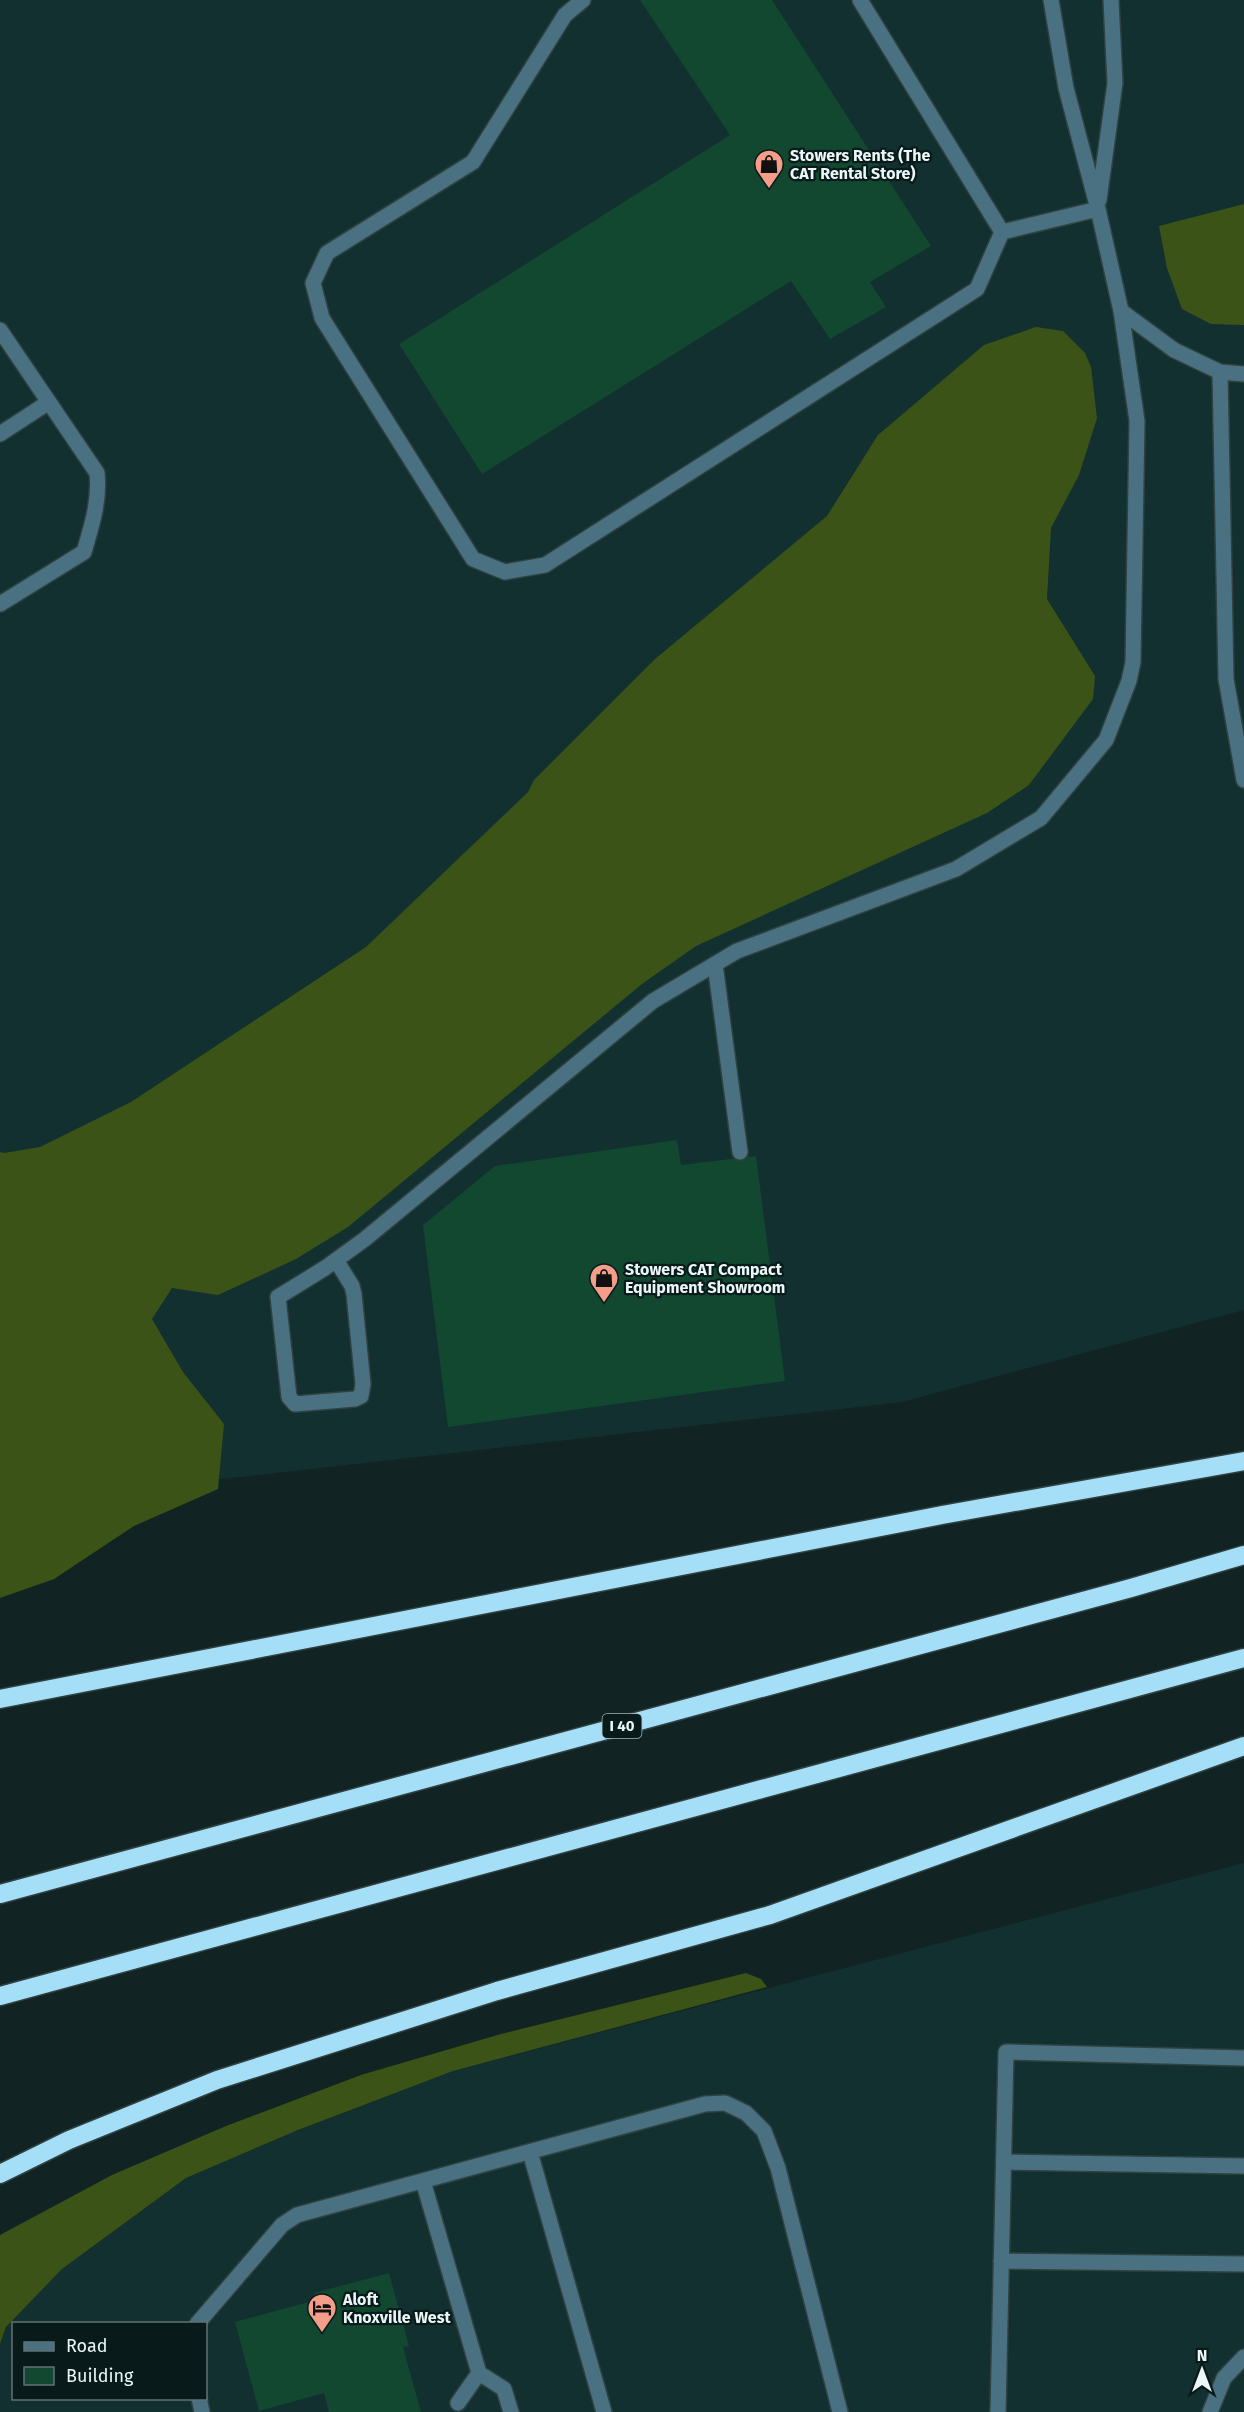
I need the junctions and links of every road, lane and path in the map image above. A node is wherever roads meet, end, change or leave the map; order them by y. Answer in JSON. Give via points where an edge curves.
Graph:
{"nodes":[{"id":1,"x":584,"y":0,"type":"edge"},
{"id":2,"x":860,"y":0,"type":"edge"},
{"id":3,"x":1051,"y":0,"type":"edge"},
{"id":4,"x":1112,"y":0,"type":"edge"},
{"id":5,"x":1098,"y":209,"type":"junction"},
{"id":6,"x":1002,"y":232,"type":"junction"},
{"id":7,"x":1121,"y":311,"type":"junction"},
{"id":8,"x":0,"y":330,"type":"edge"},
{"id":9,"x":1220,"y":372,"type":"junction"},
{"id":10,"x":1244,"y":374,"type":"edge"},
{"id":11,"x":49,"y":402,"type":"junction"},
{"id":12,"x":0,"y":434,"type":"edge"},
{"id":13,"x":0,"y":604,"type":"edge"},
{"id":14,"x":1244,"y":780,"type":"edge"},
{"id":15,"x":715,"y":964,"type":"junction"},
{"id":16,"x":740,"y":1152,"type":"dead end"},
{"id":17,"x":336,"y":1260,"type":"junction"},
{"id":18,"x":1244,"y":1461,"type":"edge"},
{"id":19,"x":1244,"y":1555,"type":"edge"},
{"id":20,"x":1244,"y":1658,"type":"edge"},
{"id":21,"x":0,"y":1699,"type":"edge"},
{"id":22,"x":1244,"y":1746,"type":"edge"},
{"id":23,"x":0,"y":1894,"type":"edge"},
{"id":24,"x":0,"y":1996,"type":"edge"},
{"id":25,"x":1244,"y":2058,"type":"edge"},
{"id":26,"x":530,"y":2152,"type":"junction"},
{"id":27,"x":1004,"y":2162,"type":"junction"},
{"id":28,"x":1244,"y":2166,"type":"edge"},
{"id":29,"x":0,"y":2174,"type":"edge"},
{"id":30,"x":423,"y":2181,"type":"junction"},
{"id":31,"x":1001,"y":2261,"type":"junction"},
{"id":32,"x":1244,"y":2264,"type":"edge"},
{"id":33,"x":199,"y":2322,"type":"edge"},
{"id":34,"x":1244,"y":2357,"type":"edge"},
{"id":35,"x":479,"y":2373,"type":"junction"},
{"id":36,"x":458,"y":2403,"type":"dead end"},
{"id":37,"x":511,"y":2412,"type":"edge"},
{"id":38,"x":604,"y":2412,"type":"edge"},
{"id":39,"x":840,"y":2412,"type":"edge"},
{"id":40,"x":998,"y":2412,"type":"edge"},
{"id":41,"x":1210,"y":2412,"type":"edge"}],
"edges":[{"from":1,"to":6,"type":"lane","via":[[565,15],[473,162],[327,253],[313,283],[322,318],[473,559],[505,572],[545,565],[977,289]]},
{"from":2,"to":6,"type":"lane"},
{"from":3,"to":5,"type":"lane","via":[[1066,88]]},
{"from":4,"to":5,"type":"lane","via":[[1115,83]]},
{"from":5,"to":6,"type":"lane"},
{"from":5,"to":7,"type":"lane"},
{"from":7,"to":9,"type":"lane","via":[[1174,350]]},
{"from":7,"to":15,"type":"lane","via":[[1137,422],[1133,662],[1106,740],[1041,818],[956,869],[737,951]]},
{"from":8,"to":11,"type":"lane"},
{"from":9,"to":10,"type":"lane"},
{"from":9,"to":14,"type":"lane","via":[[1226,679]]},
{"from":11,"to":12,"type":"lane"},
{"from":11,"to":13,"type":"lane","via":[[97,472],[99,490],[92,525],[84,552]]},
{"from":15,"to":16,"type":"lane"},
{"from":15,"to":17,"type":"lane","via":[[653,1001]]},
{"from":17,"to":17,"type":"lane","via":[[278,1297],[289,1397],[295,1404],[361,1396],[354,1294]]},
{"from":18,"to":21,"type":"highway","via":[[930,1518]]},
{"from":19,"to":23,"type":"highway","number":"I 40"},
{"from":20,"to":24,"type":"highway"},
{"from":22,"to":29,"type":"highway","via":[[770,1916],[497,1991],[217,2080],[69,2140]]},
{"from":25,"to":27,"type":"lane","via":[[1006,2052]]},
{"from":26,"to":30,"type":"lane"},
{"from":26,"to":38,"type":"lane"},
{"from":26,"to":39,"type":"lane","via":[[705,2103],[725,2103],[746,2113],[764,2131],[778,2168]]},
{"from":27,"to":28,"type":"lane"},
{"from":27,"to":31,"type":"lane"},
{"from":30,"to":33,"type":"lane","via":[[297,2215],[282,2224]]},
{"from":30,"to":35,"type":"lane"},
{"from":31,"to":32,"type":"lane"},
{"from":31,"to":40,"type":"lane"},
{"from":34,"to":41,"type":"lane","via":[[1224,2378]]},
{"from":35,"to":36,"type":"lane"},
{"from":35,"to":37,"type":"lane","via":[[504,2389]]}]}
